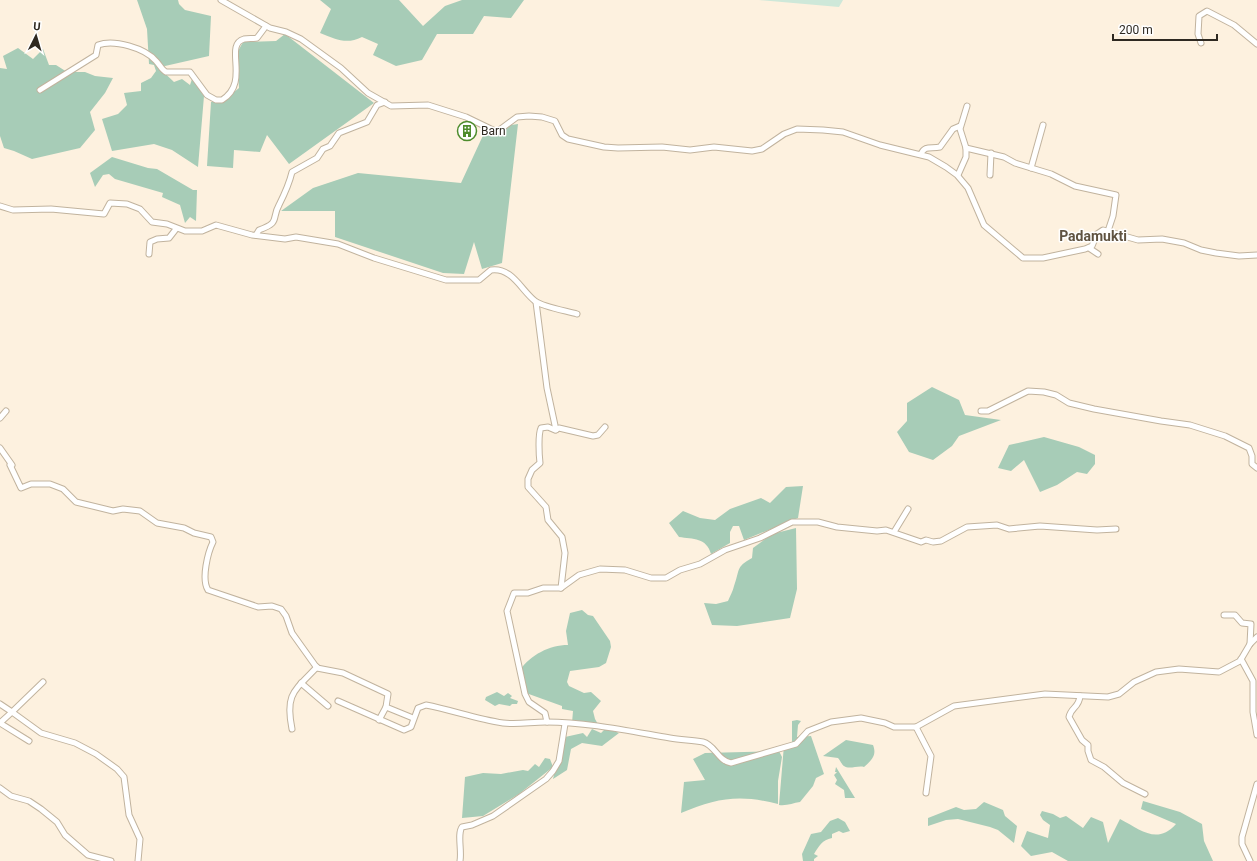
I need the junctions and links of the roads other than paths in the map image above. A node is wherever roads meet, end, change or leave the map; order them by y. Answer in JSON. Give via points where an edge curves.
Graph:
{"nodes":[{"id":1,"x":221,"y":0,"type":"edge"},
{"id":2,"x":266,"y":26,"type":"junction"},
{"id":3,"x":1202,"y":43,"type":"dead end"},
{"id":4,"x":1257,"y":44,"type":"edge"},
{"id":5,"x":40,"y":90,"type":"dead end"},
{"id":6,"x":385,"y":102,"type":"junction"},
{"id":7,"x":967,"y":106,"type":"dead end"},
{"id":8,"x":1044,"y":125,"type":"dead end"},
{"id":9,"x":960,"y":126,"type":"junction"},
{"id":10,"x":966,"y":148,"type":"junction"},
{"id":11,"x":991,"y":153,"type":"junction"},
{"id":12,"x":921,"y":154,"type":"junction"},
{"id":13,"x":1031,"y":168,"type":"junction"},
{"id":14,"x":958,"y":175,"type":"junction"},
{"id":15,"x":990,"y":175,"type":"dead end"},
{"id":16,"x":0,"y":206,"type":"edge"},
{"id":17,"x":176,"y":229,"type":"junction"},
{"id":18,"x":1108,"y":231,"type":"junction"},
{"id":19,"x":256,"y":235,"type":"junction"},
{"id":20,"x":1089,"y":248,"type":"junction"},
{"id":21,"x":149,"y":254,"type":"dead end"},
{"id":22,"x":1098,"y":254,"type":"dead end"},
{"id":23,"x":1257,"y":255,"type":"edge"},
{"id":24,"x":536,"y":302,"type":"junction"},
{"id":25,"x":577,"y":314,"type":"dead end"},
{"id":26,"x":6,"y":411,"type":"dead end"},
{"id":27,"x":980,"y":411,"type":"dead end"},
{"id":28,"x":0,"y":418,"type":"edge"},
{"id":29,"x":606,"y":427,"type":"dead end"},
{"id":30,"x":556,"y":430,"type":"junction"},
{"id":31,"x":0,"y":448,"type":"edge"},
{"id":32,"x":1257,"y":468,"type":"edge"},
{"id":33,"x":908,"y":509,"type":"dead end"},
{"id":34,"x":1116,"y":529,"type":"dead end"},
{"id":35,"x":894,"y":532,"type":"junction"},
{"id":36,"x":561,"y":588,"type":"junction"},
{"id":37,"x":1224,"y":615,"type":"dead end"},
{"id":38,"x":1257,"y":637,"type":"edge"},
{"id":39,"x":1250,"y":644,"type":"junction"},
{"id":40,"x":1241,"y":659,"type":"junction"},
{"id":41,"x":317,"y":667,"type":"junction"},
{"id":42,"x":43,"y":682,"type":"dead end"},
{"id":43,"x":301,"y":683,"type":"junction"},
{"id":44,"x":1080,"y":696,"type":"junction"},
{"id":45,"x":338,"y":702,"type":"dead end"},
{"id":46,"x":0,"y":704,"type":"edge"},
{"id":47,"x":328,"y":706,"type":"dead end"},
{"id":48,"x":386,"y":707,"type":"junction"},
{"id":49,"x":12,"y":712,"type":"junction"},
{"id":50,"x":413,"y":718,"type":"junction"},
{"id":51,"x":379,"y":720,"type":"junction"},
{"id":52,"x":547,"y":722,"type":"junction"},
{"id":53,"x":0,"y":723,"type":"edge"},
{"id":54,"x":566,"y":724,"type":"junction"},
{"id":55,"x":916,"y":727,"type":"junction"},
{"id":56,"x":292,"y":730,"type":"dead end"},
{"id":57,"x":1257,"y":735,"type":"edge"},
{"id":58,"x":29,"y":741,"type":"dead end"},
{"id":59,"x":1257,"y":784,"type":"edge"},
{"id":60,"x":0,"y":788,"type":"edge"},
{"id":61,"x":926,"y":793,"type":"dead end"},
{"id":62,"x":1145,"y":794,"type":"dead end"},
{"id":63,"x":111,"y":861,"type":"edge"},
{"id":64,"x":138,"y":861,"type":"edge"},
{"id":65,"x":460,"y":861,"type":"edge"},
{"id":66,"x":1250,"y":861,"type":"edge"}],
"edges":[{"from":1,"to":2,"type":"street"},
{"from":2,"to":5,"type":"street","via":[[257,38],[241,41],[234,53],[237,75],[234,89],[222,100],[207,95],[190,72],[166,72],[144,51],[124,44],[108,43],[98,45],[96,55]]},
{"from":2,"to":6,"type":"street","via":[[301,39],[341,68],[368,93]]},
{"from":3,"to":4,"type":"street","via":[[1198,34],[1199,16],[1206,11],[1235,26]]},
{"from":6,"to":12,"type":"street","via":[[395,106],[428,105],[466,117],[495,131],[517,117],[542,117],[555,121],[562,135],[568,139],[604,147],[662,147],[690,150],[714,147],[752,151],[762,149],[790,131],[808,129],[843,132],[880,145]]},
{"from":6,"to":19,"type":"street","via":[[377,105],[367,122],[339,133],[330,146],[323,148],[317,158],[292,172],[289,187],[278,205],[275,220],[258,230]]},
{"from":7,"to":9,"type":"street"},
{"from":8,"to":13,"type":"street"},
{"from":9,"to":10,"type":"street"},
{"from":9,"to":12,"type":"street","via":[[953,129],[940,147],[928,147],[923,149]]},
{"from":10,"to":11,"type":"street"},
{"from":10,"to":14,"type":"street","via":[[966,157]]},
{"from":11,"to":13,"type":"street"},
{"from":11,"to":15,"type":"street"},
{"from":12,"to":14,"type":"street"},
{"from":13,"to":18,"type":"street","via":[[1051,174],[1075,186],[1116,195]]},
{"from":14,"to":20,"type":"street","via":[[968,188],[984,224],[1022,258],[1044,258]]},
{"from":16,"to":17,"type":"street","via":[[12,210],[51,208],[104,214],[110,203],[124,203],[140,209],[152,222],[167,224]]},
{"from":17,"to":19,"type":"street","via":[[202,231],[216,225]]},
{"from":17,"to":21,"type":"street","via":[[169,238],[150,242]]},
{"from":18,"to":20,"type":"street","via":[[1099,232]]},
{"from":18,"to":23,"type":"street","via":[[1138,240],[1162,239],[1184,243],[1216,253]]},
{"from":19,"to":24,"type":"street","via":[[285,239],[297,237],[338,244],[446,280],[479,280],[491,270],[504,271]]},
{"from":20,"to":22,"type":"street"},
{"from":24,"to":25,"type":"street"},
{"from":24,"to":30,"type":"street","via":[[547,388]]},
{"from":26,"to":28,"type":"street"},
{"from":27,"to":32,"type":"street","via":[[988,411],[1028,391],[1044,392],[1070,403],[1122,415],[1188,424],[1223,436],[1249,448],[1252,464]]},
{"from":29,"to":30,"type":"street","via":[[598,435],[593,436],[559,428]]},
{"from":30,"to":36,"type":"street","via":[[540,428],[540,463],[532,470],[528,483],[529,489],[546,507],[548,520],[562,537],[565,553]]},
{"from":31,"to":41,"type":"street","via":[[21,488],[32,484],[50,484],[63,489],[76,502],[113,511],[140,511],[157,523],[211,537],[214,542],[207,557],[207,588],[258,607],[272,606],[280,609],[286,616],[292,633]]},
{"from":33,"to":35,"type":"street"},
{"from":34,"to":35,"type":"street","via":[[1040,526],[1009,529],[997,525],[967,527],[941,541],[933,542],[921,542]]},
{"from":35,"to":36,"type":"street","via":[[792,522],[666,578],[654,579],[625,570],[600,569],[579,575]]},
{"from":36,"to":52,"type":"street","via":[[514,593],[507,609],[526,698],[545,713]]},
{"from":37,"to":39,"type":"street","via":[[1235,615],[1242,623],[1251,624]]},
{"from":38,"to":39,"type":"street"},
{"from":39,"to":40,"type":"street"},
{"from":40,"to":44,"type":"street","via":[[1219,672],[1179,669],[1146,675],[1115,696]]},
{"from":40,"to":57,"type":"street","via":[[1253,681],[1252,712]]},
{"from":41,"to":43,"type":"street"},
{"from":41,"to":48,"type":"street","via":[[343,673],[388,694]]},
{"from":42,"to":49,"type":"street"},
{"from":43,"to":47,"type":"street"},
{"from":43,"to":56,"type":"street","via":[[294,690],[289,705]]},
{"from":44,"to":55,"type":"street","via":[[1045,694],[954,706]]},
{"from":44,"to":62,"type":"street","via":[[1078,705],[1069,717],[1082,740],[1088,745],[1091,760],[1123,783]]},
{"from":45,"to":51,"type":"street"},
{"from":46,"to":49,"type":"street"},
{"from":48,"to":50,"type":"street"},
{"from":48,"to":51,"type":"street"},
{"from":49,"to":53,"type":"street"},
{"from":49,"to":64,"type":"street","via":[[41,733],[75,743],[96,754],[121,773],[124,777],[129,815],[140,839]]},
{"from":50,"to":51,"type":"street","via":[[411,727],[407,730]]},
{"from":50,"to":52,"type":"street","via":[[418,708],[426,705],[503,723]]},
{"from":52,"to":54,"type":"street"},
{"from":53,"to":58,"type":"street"},
{"from":54,"to":55,"type":"street","via":[[628,730],[683,741],[704,742],[724,762],[731,763],[796,744],[808,731],[831,722],[861,718],[894,727]]},
{"from":54,"to":65,"type":"street","via":[[559,760],[546,779],[493,816],[466,825],[460,830]]},
{"from":55,"to":61,"type":"street","via":[[931,756]]},
{"from":59,"to":66,"type":"street","via":[[1242,837],[1242,844]]},
{"from":60,"to":63,"type":"street","via":[[14,798],[29,801],[41,809],[57,822],[65,836],[88,855]]}]}
